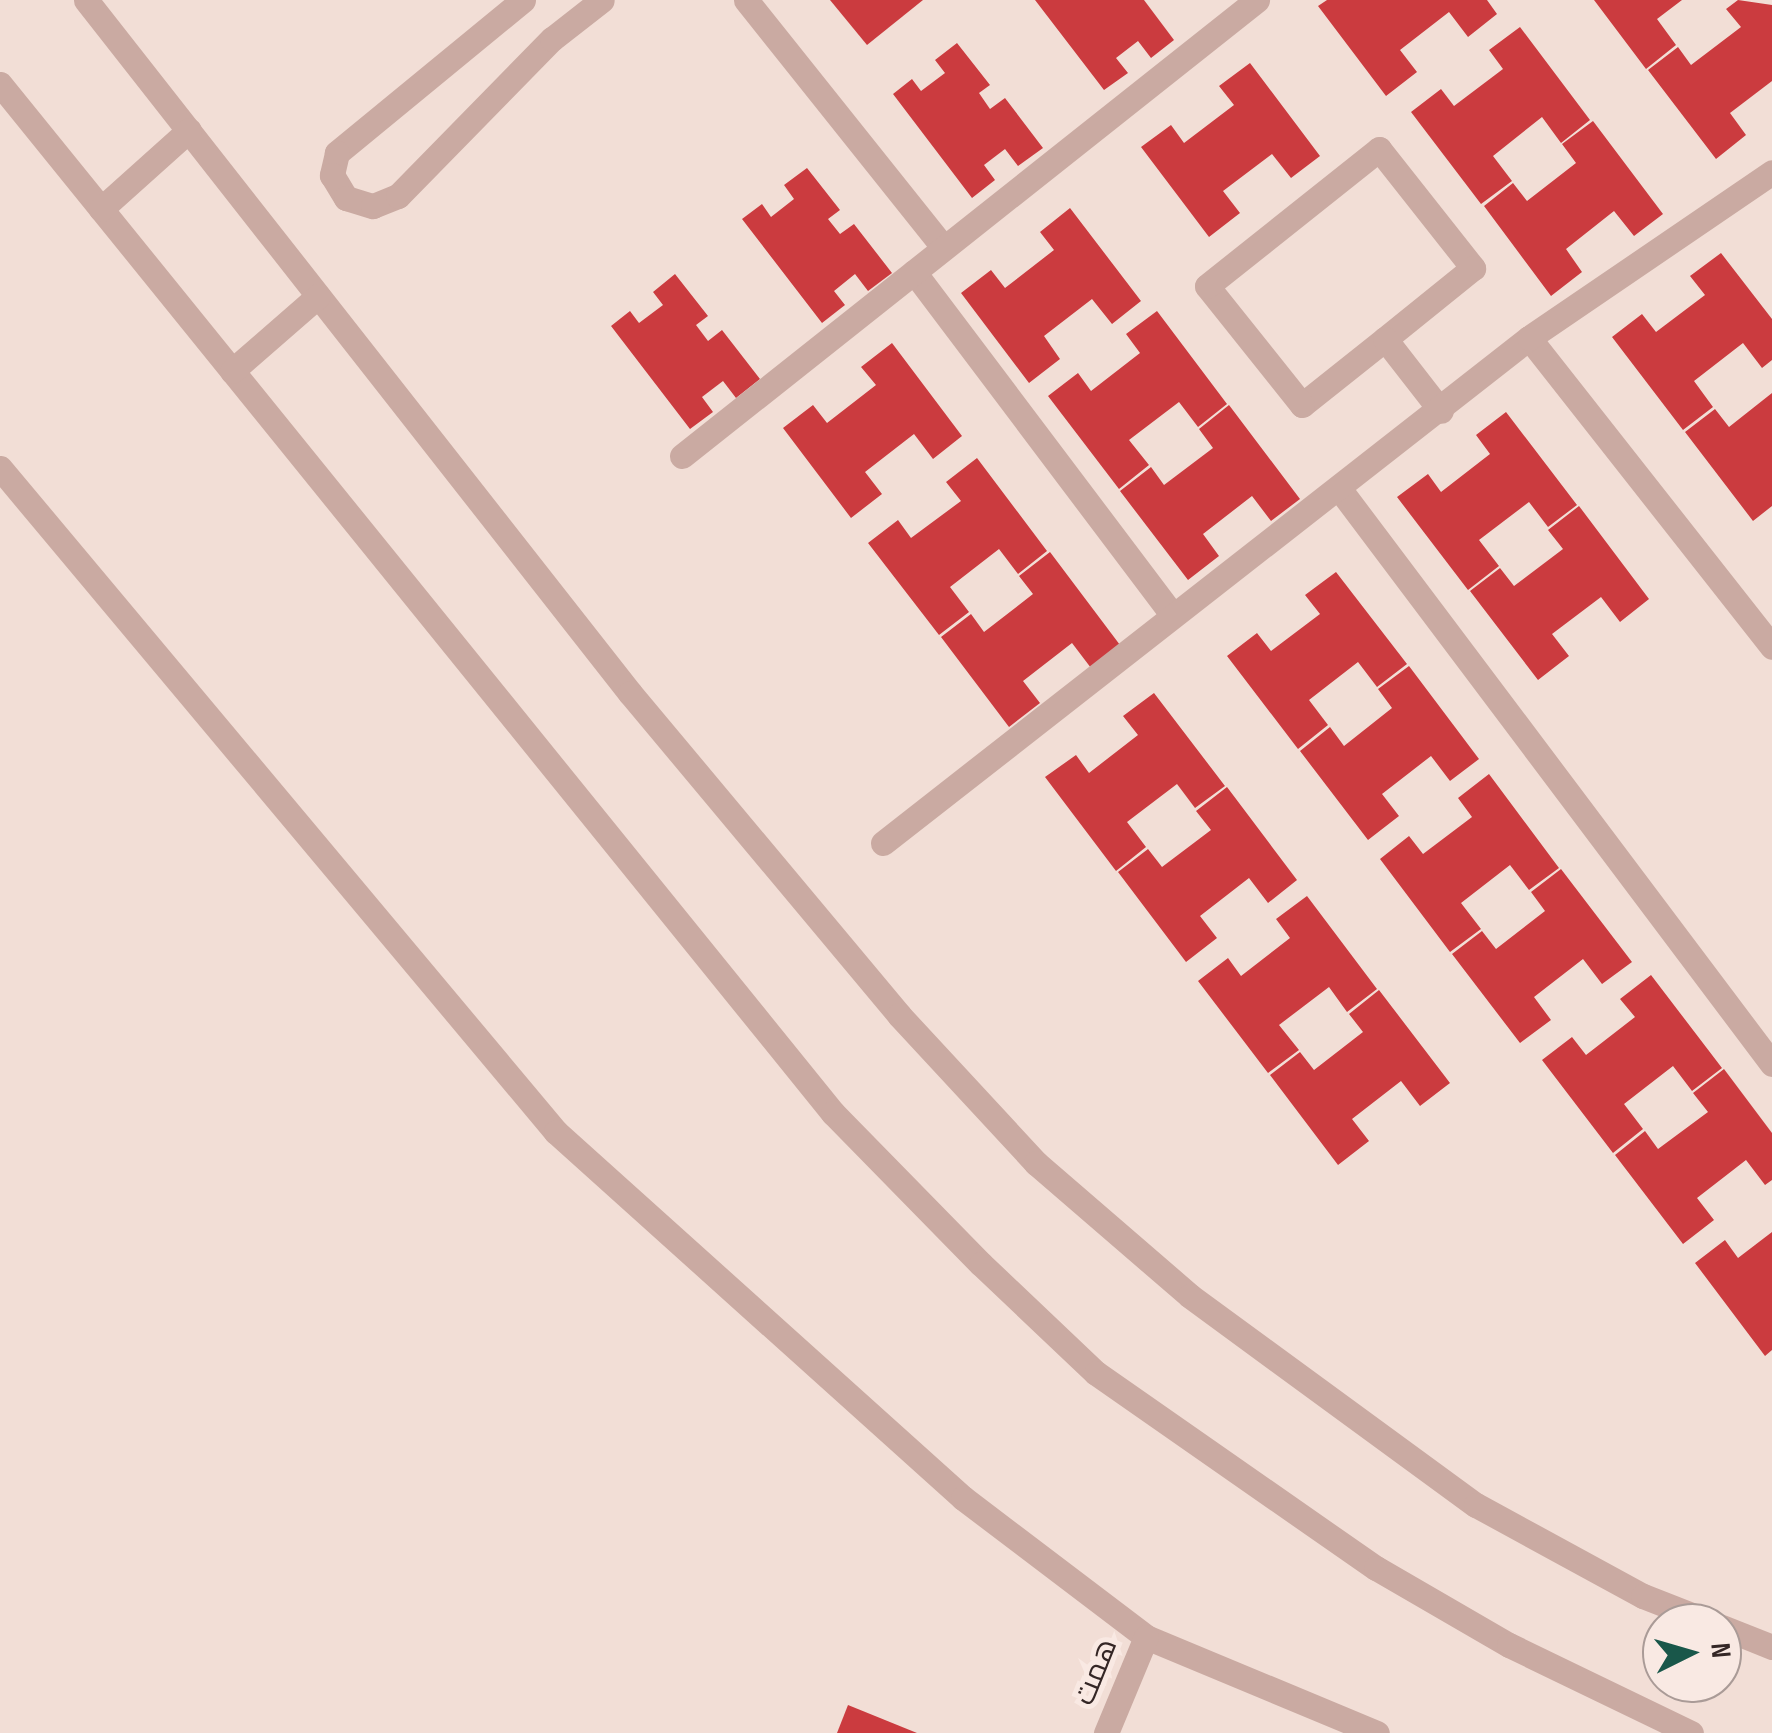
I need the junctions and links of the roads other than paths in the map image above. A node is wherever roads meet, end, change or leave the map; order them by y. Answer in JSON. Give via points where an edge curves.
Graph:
{"nodes":[{"id":1,"x":86,"y":0,"type":"edge"},
{"id":2,"x":523,"y":0,"type":"edge"},
{"id":3,"x":602,"y":0,"type":"edge"},
{"id":4,"x":746,"y":0,"type":"edge"},
{"id":5,"x":1257,"y":0,"type":"edge"},
{"id":6,"x":0,"y":84,"type":"edge"},
{"id":7,"x":189,"y":130,"type":"junction"},
{"id":8,"x":1772,"y":172,"type":"edge"},
{"id":9,"x":100,"y":209,"type":"junction"},
{"id":10,"x":944,"y":248,"type":"junction"},
{"id":11,"x":914,"y":272,"type":"junction"},
{"id":12,"x":318,"y":296,"type":"junction"},
{"id":13,"x":1529,"y":338,"type":"junction"},
{"id":14,"x":1385,"y":339,"type":"junction"},
{"id":15,"x":232,"y":371,"type":"junction"},
{"id":16,"x":1440,"y":411,"type":"junction"},
{"id":17,"x":682,"y":456,"type":"dead end"},
{"id":18,"x":0,"y":468,"type":"edge"},
{"id":19,"x":1341,"y":491,"type":"junction"},
{"id":20,"x":1172,"y":614,"type":"junction"},
{"id":21,"x":1772,"y":647,"type":"edge"},
{"id":22,"x":883,"y":842,"type":"dead end"},
{"id":23,"x":1772,"y":1064,"type":"edge"},
{"id":24,"x":1661,"y":1603,"type":"edge"},
{"id":25,"x":1742,"y":1635,"type":"edge"},
{"id":26,"x":1146,"y":1637,"type":"junction"},
{"id":27,"x":1772,"y":1647,"type":"edge"},
{"id":28,"x":1106,"y":1733,"type":"edge"},
{"id":29,"x":1376,"y":1733,"type":"edge"},
{"id":30,"x":1691,"y":1733,"type":"edge"}],
"edges":[{"from":1,"to":7,"type":"street"},
{"from":2,"to":3,"type":"street","via":[[348,143],[332,166],[346,198],[373,206],[398,196],[552,39]]},
{"from":4,"to":10,"type":"street"},
{"from":5,"to":10,"type":"street"},
{"from":6,"to":9,"type":"street"},
{"from":7,"to":9,"type":"street"},
{"from":7,"to":12,"type":"street"},
{"from":8,"to":13,"type":"street"},
{"from":9,"to":15,"type":"street"},
{"from":10,"to":11,"type":"street"},
{"from":11,"to":17,"type":"street"},
{"from":11,"to":20,"type":"street"},
{"from":12,"to":15,"type":"street"},
{"from":12,"to":24,"type":"street","via":[[630,693],[899,1015],[1036,1163],[1190,1296],[1476,1506]]},
{"from":13,"to":16,"type":"street"},
{"from":13,"to":21,"type":"street"},
{"from":14,"to":14,"type":"street","via":[[1473,268],[1378,149],[1207,286],[1302,405]]},
{"from":14,"to":16,"type":"street"},
{"from":15,"to":30,"type":"street","via":[[833,1113],[1082,1359],[1376,1568],[1509,1645]]},
{"from":16,"to":19,"type":"street"},
{"from":18,"to":26,"type":"street","via":[[556,1132],[962,1498]]},
{"from":19,"to":20,"type":"street"},
{"from":19,"to":23,"type":"street"},
{"from":20,"to":22,"type":"street"},
{"from":25,"to":27,"type":"street"},
{"from":26,"to":28,"type":"street","name":"همت"},
{"from":26,"to":29,"type":"street"}]}
